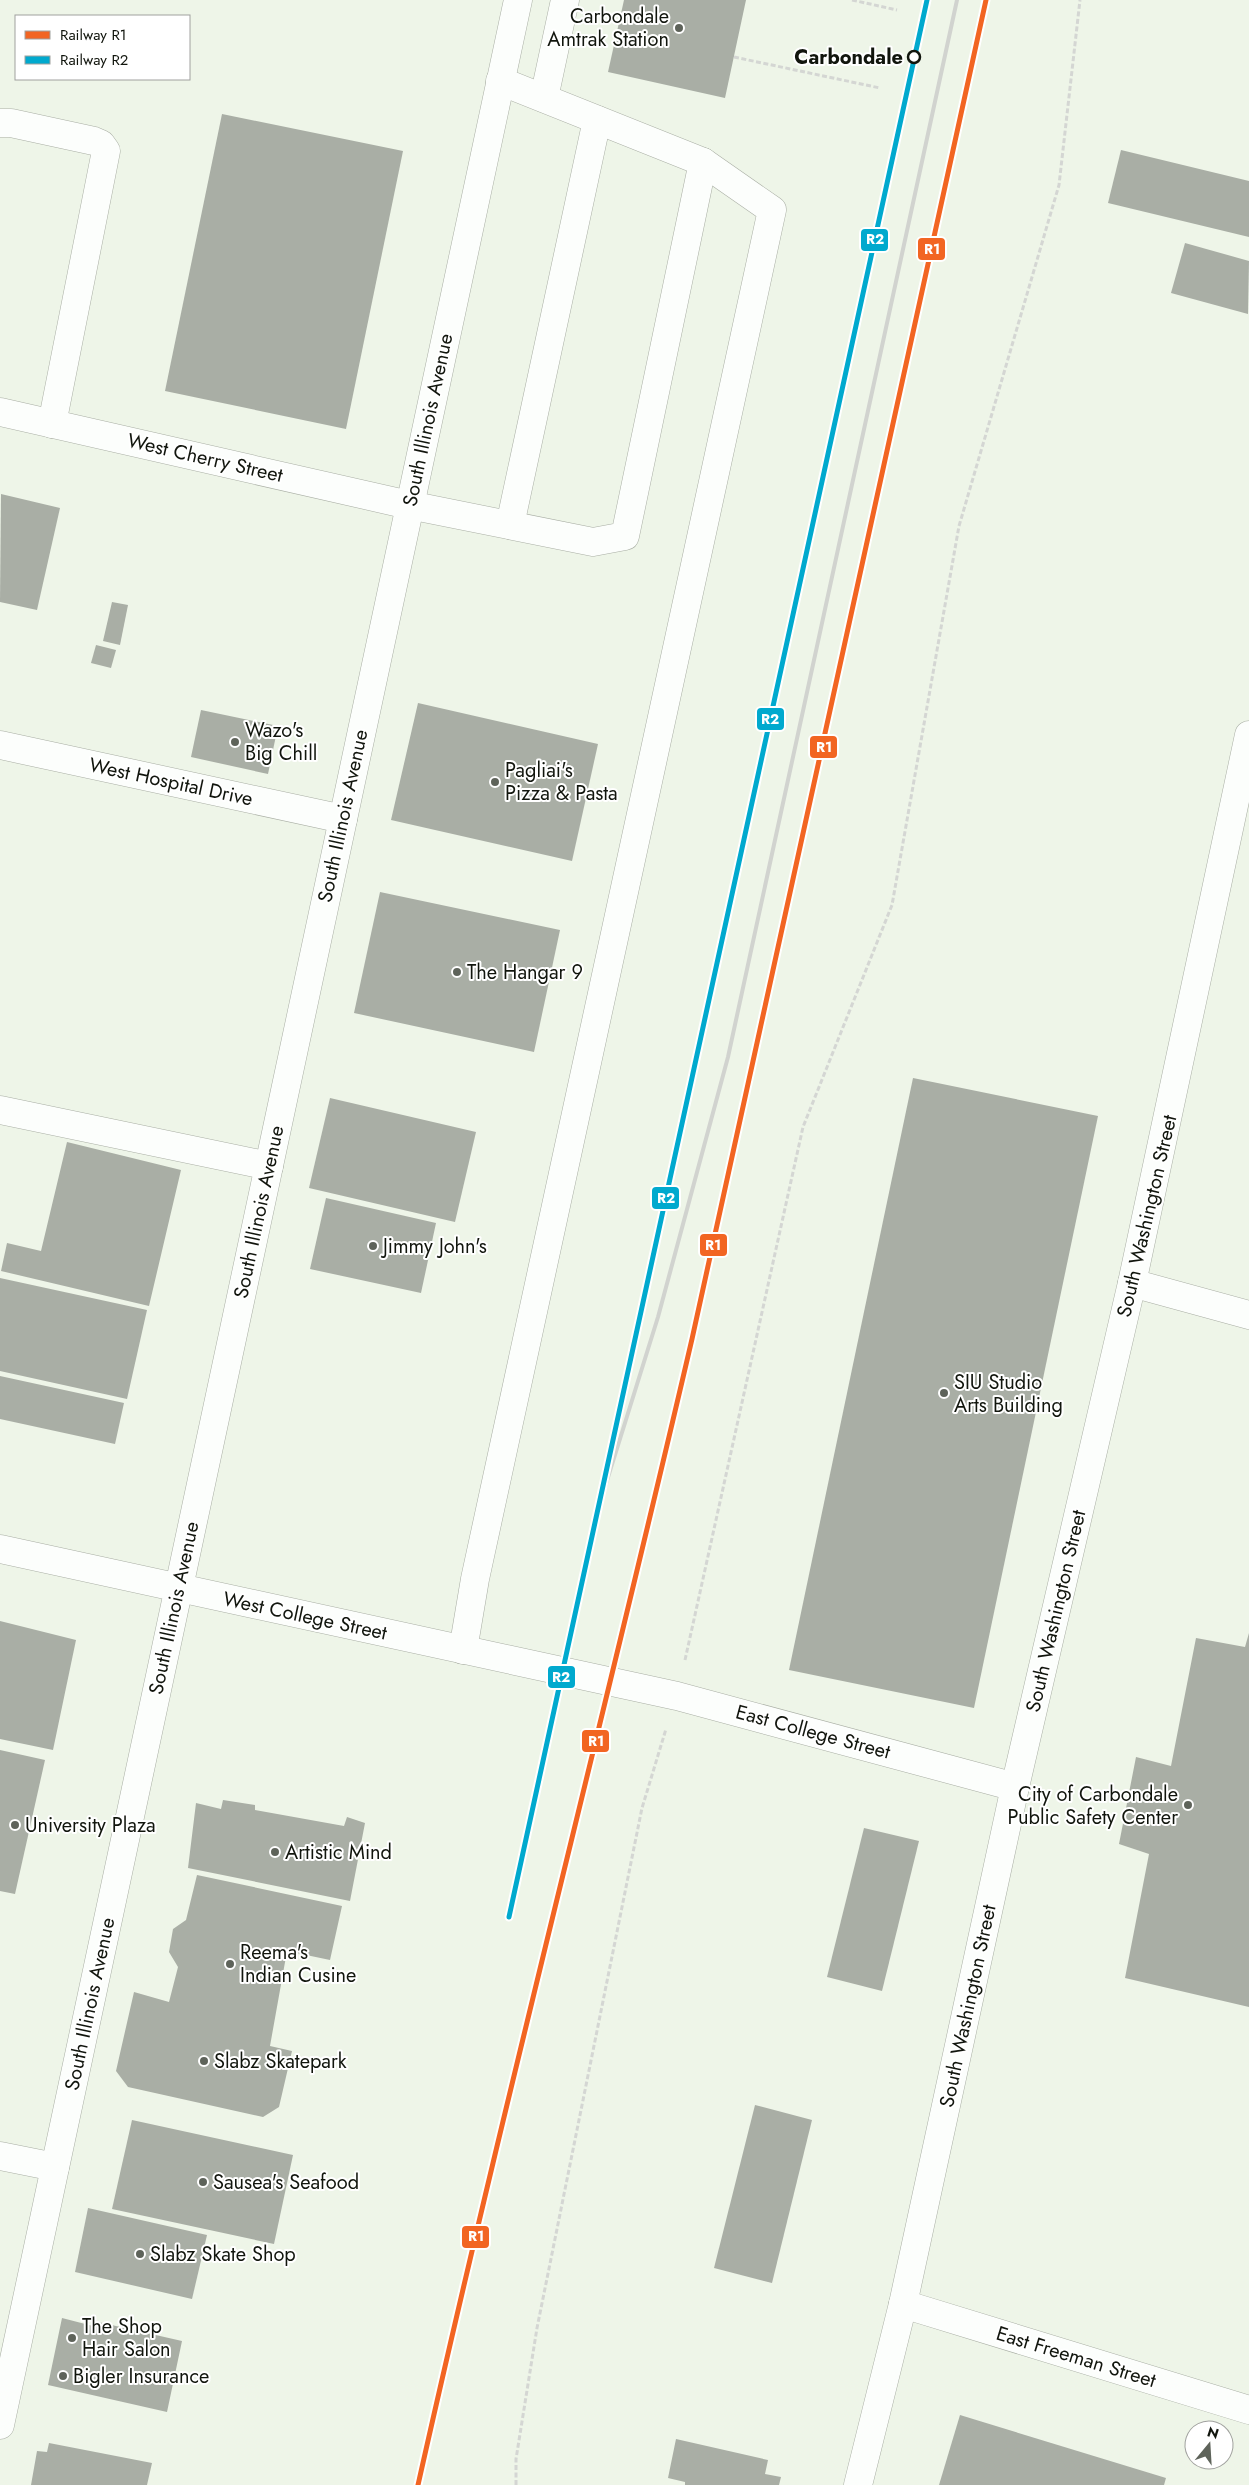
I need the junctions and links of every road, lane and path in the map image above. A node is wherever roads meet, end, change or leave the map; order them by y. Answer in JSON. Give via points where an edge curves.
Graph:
{"nodes":[{"id":1,"x":518,"y":0,"type":"edge"},
{"id":2,"x":565,"y":0,"type":"edge"},
{"id":3,"x":852,"y":0,"type":"edge"},
{"id":4,"x":1080,"y":0,"type":"edge"},
{"id":5,"x":897,"y":10,"type":"dead end"},
{"id":6,"x":734,"y":57,"type":"dead end"},
{"id":7,"x":500,"y":81,"type":"junction"},
{"id":8,"x":880,"y":88,"type":"dead end"},
{"id":9,"x":544,"y":98,"type":"junction"},
{"id":10,"x":597,"y":120,"type":"junction"},
{"id":11,"x":0,"y":123,"type":"edge"},
{"id":12,"x":703,"y":162,"type":"junction"},
{"id":13,"x":0,"y":412,"type":"edge"},
{"id":14,"x":52,"y":424,"type":"junction"},
{"id":15,"x":410,"y":505,"type":"junction"},
{"id":16,"x":510,"y":525,"type":"junction"},
{"id":17,"x":1249,"y":735,"type":"edge"},
{"id":18,"x":0,"y":745,"type":"edge"},
{"id":19,"x":343,"y":819,"type":"junction"},
{"id":20,"x":0,"y":1110,"type":"edge"},
{"id":21,"x":269,"y":1166,"type":"junction"},
{"id":22,"x":1132,"y":1283,"type":"junction"},
{"id":23,"x":1249,"y":1315,"type":"edge"},
{"id":24,"x":0,"y":1549,"type":"edge"},
{"id":25,"x":179,"y":1588,"type":"junction"},
{"id":26,"x":463,"y":1650,"type":"junction"},
{"id":27,"x":610,"y":1682,"type":"joint"},
{"id":28,"x":677,"y":1696,"type":"junction"},
{"id":29,"x":1015,"y":1787,"type":"junction"},
{"id":30,"x":0,"y":2156,"type":"edge"},
{"id":31,"x":55,"y":2167,"type":"junction"},
{"id":32,"x":902,"y":2304,"type":"junction"},
{"id":33,"x":1249,"y":2410,"type":"edge"},
{"id":34,"x":0,"y":2424,"type":"edge"},
{"id":35,"x":516,"y":2485,"type":"edge"},
{"id":36,"x":858,"y":2485,"type":"edge"}],
"edges":[{"from":1,"to":7,"type":"main road","name":"South Illinois Avenue"},
{"from":2,"to":9,"type":"main road"},
{"from":3,"to":5,"type":"path"},
{"from":4,"to":28,"type":"path","via":[[1059,185],[959,526],[892,905],[802,1127]]},
{"from":6,"to":8,"type":"path"},
{"from":7,"to":9,"type":"main road"},
{"from":7,"to":15,"type":"main road","name":"South Illinois Avenue"},
{"from":9,"to":10,"type":"main road"},
{"from":10,"to":12,"type":"main road"},
{"from":10,"to":16,"type":"main road"},
{"from":11,"to":14,"type":"main road","via":[[11,122],[94,141],[106,151]]},
{"from":12,"to":16,"type":"main road","name":"West Cherry Street","via":[[625,536],[594,542]]},
{"from":12,"to":26,"type":"main road","via":[[772,210]]},
{"from":13,"to":14,"type":"main road","name":"West Cherry Street"},
{"from":14,"to":15,"type":"main road","name":"West Cherry Street"},
{"from":15,"to":16,"type":"main road","name":"West Cherry Street"},
{"from":15,"to":19,"type":"main road","name":"South Illinois Avenue"},
{"from":17,"to":22,"type":"main road","name":"South Washington Street"},
{"from":18,"to":19,"type":"main road","name":"West Hospital Drive"},
{"from":19,"to":21,"type":"main road","name":"South Illinois Avenue"},
{"from":20,"to":21,"type":"main road"},
{"from":21,"to":25,"type":"main road","name":"South Illinois Avenue"},
{"from":22,"to":23,"type":"main road"},
{"from":22,"to":29,"type":"main road","name":"South Washington Street"},
{"from":24,"to":25,"type":"main road","name":"West College Street"},
{"from":25,"to":26,"type":"main road","name":"West College Street"},
{"from":25,"to":31,"type":"main road","name":"South Illinois Avenue"},
{"from":26,"to":27,"type":"main road","name":"West College Street"},
{"from":27,"to":28,"type":"main road","name":"East College Street"},
{"from":28,"to":29,"type":"main road","name":"East College Street"},
{"from":28,"to":35,"type":"path","via":[[642,1808],[537,2328],[516,2459]]},
{"from":29,"to":32,"type":"main road","name":"South Washington Street"},
{"from":30,"to":31,"type":"main road"},
{"from":31,"to":34,"type":"main road","name":"South Illinois Avenue"},
{"from":32,"to":33,"type":"main road","name":"East Freeman Street"},
{"from":32,"to":36,"type":"main road","name":"South Washington Street"}]}
